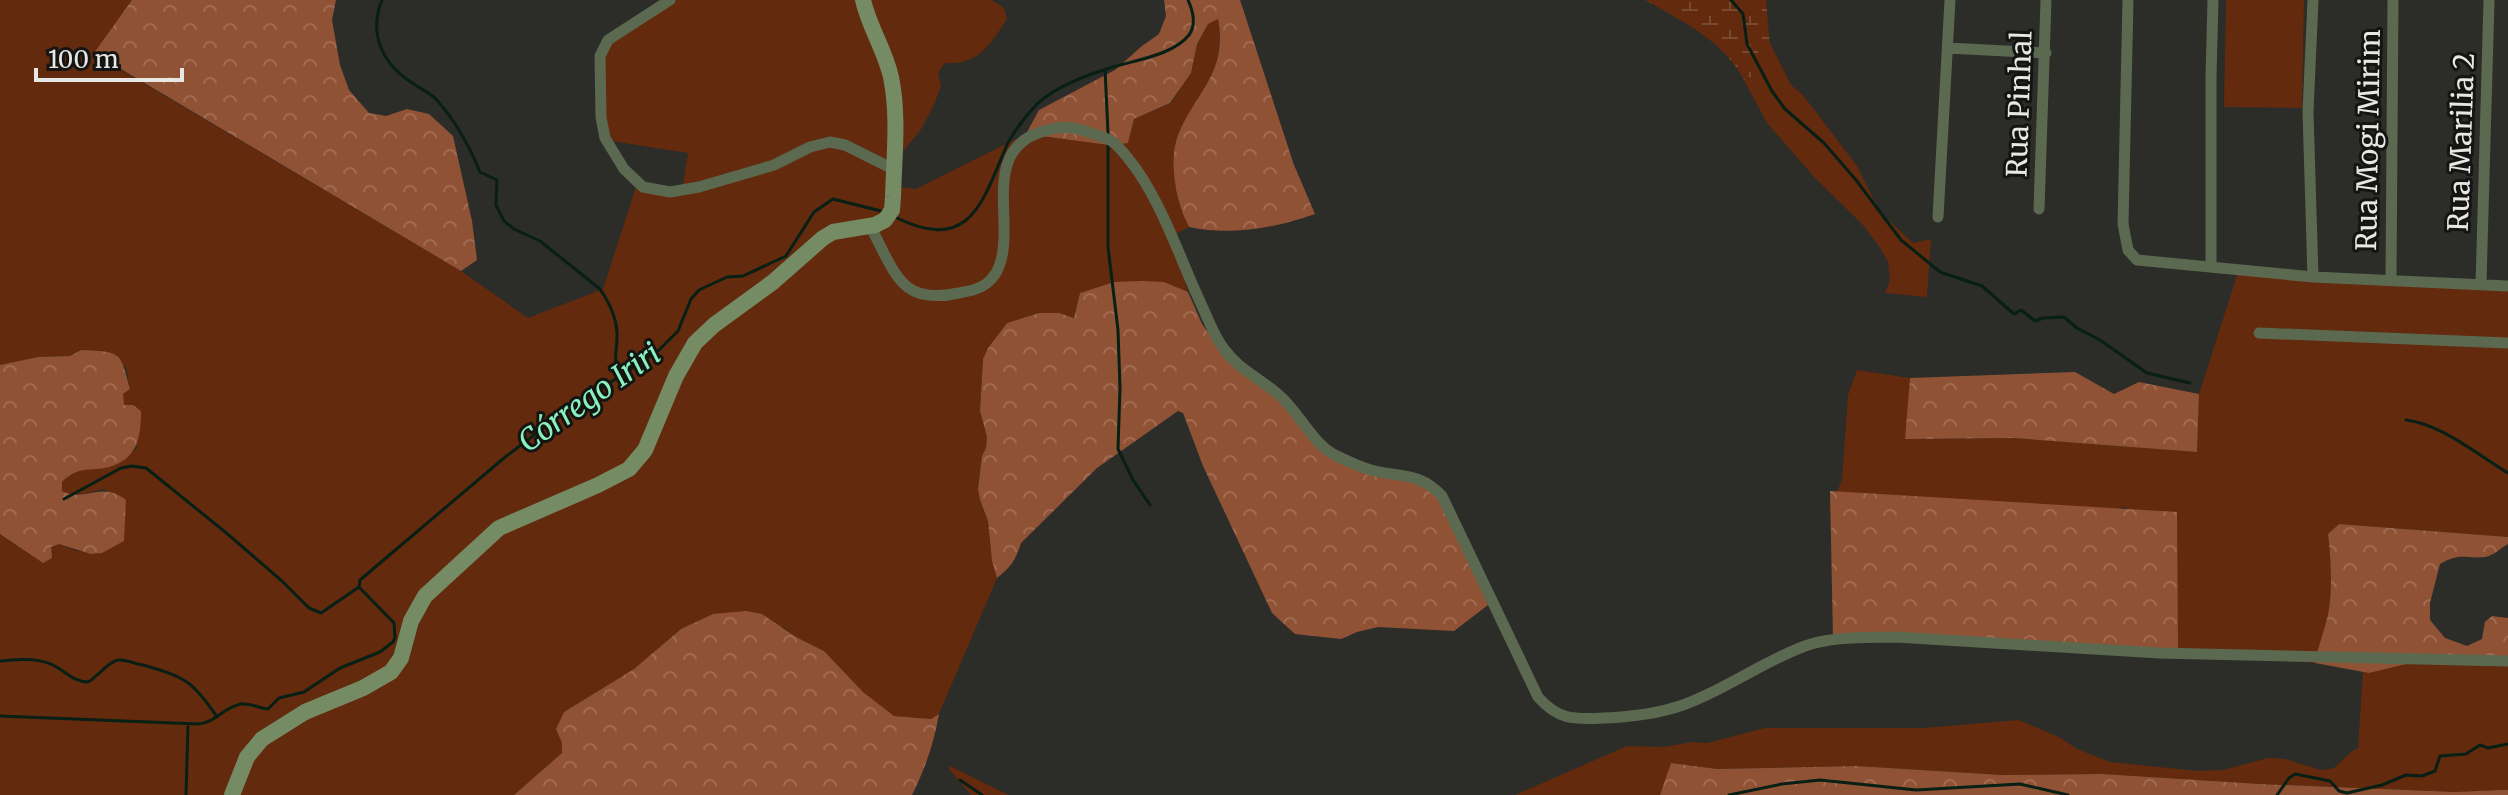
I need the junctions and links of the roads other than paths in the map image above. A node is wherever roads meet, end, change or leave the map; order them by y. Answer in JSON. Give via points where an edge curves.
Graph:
{"nodes":[{"id":1,"x":670,"y":0,"type":"edge"},
{"id":2,"x":863,"y":0,"type":"edge"},
{"id":3,"x":1950,"y":0,"type":"edge"},
{"id":4,"x":2046,"y":0,"type":"edge"},
{"id":5,"x":2128,"y":0,"type":"edge"},
{"id":6,"x":2213,"y":0,"type":"edge"},
{"id":7,"x":2313,"y":0,"type":"edge"},
{"id":8,"x":2393,"y":0,"type":"edge"},
{"id":9,"x":2489,"y":0,"type":"edge"},
{"id":10,"x":1948,"y":48,"type":"junction"},
{"id":11,"x":2046,"y":53,"type":"junction"},
{"id":12,"x":893,"y":169,"type":"junction"},
{"id":13,"x":2039,"y":209,"type":"dead end"},
{"id":14,"x":1938,"y":217,"type":"dead end"},
{"id":15,"x":880,"y":221,"type":"junction"},
{"id":16,"x":2211,"y":267,"type":"junction"},
{"id":17,"x":2313,"y":277,"type":"junction"},
{"id":18,"x":2391,"y":280,"type":"junction"},
{"id":19,"x":2481,"y":284,"type":"junction"},
{"id":20,"x":2508,"y":286,"type":"edge"},
{"id":21,"x":2259,"y":333,"type":"dead end"},
{"id":22,"x":2508,"y":343,"type":"edge"},
{"id":23,"x":2508,"y":661,"type":"edge"},
{"id":24,"x":232,"y":795,"type":"edge"}],
"edges":[{"from":1,"to":12,"type":"street","via":[[608,40],[600,56],[605,138],[643,187],[670,192],[699,187],[830,142]]},
{"from":2,"to":12,"type":"street","via":[[891,77]]},
{"from":3,"to":10,"type":"street"},
{"from":4,"to":11,"type":"street","name":"Rua Pinhal"},
{"from":5,"to":16,"type":"street","via":[[2123,224],[2128,250],[2137,260]]},
{"from":6,"to":16,"type":"street"},
{"from":7,"to":17,"type":"street","via":[[2308,112]]},
{"from":8,"to":18,"type":"street","name":"Rua Mogi Mirim"},
{"from":9,"to":19,"type":"street","name":"Rua Marilia 2"},
{"from":10,"to":11,"type":"street"},
{"from":10,"to":14,"type":"street"},
{"from":11,"to":13,"type":"street","name":"Rua Pinhal"},
{"from":12,"to":15,"type":"street"},
{"from":15,"to":23,"type":"street","via":[[903,285],[913,292],[938,297],[980,289],[990,281],[1003,253],[1004,180],[1020,144],[1031,135],[1062,127],[1113,142],[1157,204],[1217,338],[1233,361],[1281,396],[1334,455],[1368,469],[1423,479],[1442,496],[1538,697],[1561,716],[1656,713],[1686,704],[1807,645],[1853,638],[2159,653]]},
{"from":15,"to":24,"type":"street","via":[[823,238],[714,325],[685,359],[638,461],[486,538],[418,606],[391,672],[305,712],[262,739],[247,757]]},
{"from":16,"to":17,"type":"street"},
{"from":17,"to":18,"type":"street"},
{"from":18,"to":19,"type":"street"},
{"from":19,"to":20,"type":"street"},
{"from":21,"to":22,"type":"street"}]}
